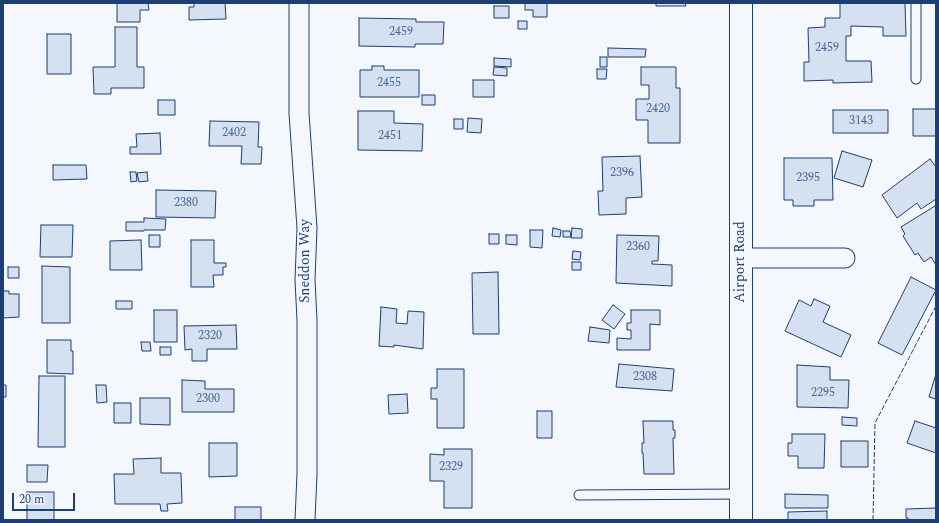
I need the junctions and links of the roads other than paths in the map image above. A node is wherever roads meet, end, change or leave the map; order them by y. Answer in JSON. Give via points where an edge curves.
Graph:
{"nodes":[{"id":1,"x":299,"y":3,"type":"edge"},
{"id":2,"x":741,"y":3,"type":"edge"},
{"id":3,"x":916,"y":3,"type":"edge"},
{"id":4,"x":916,"y":78,"type":"dead end"},
{"id":5,"x":740,"y":258,"type":"junction"},
{"id":6,"x":845,"y":258,"type":"dead end"},
{"id":7,"x":742,"y":494,"type":"junction"},
{"id":8,"x":579,"y":495,"type":"dead end"},
{"id":9,"x":305,"y":520,"type":"edge"},
{"id":10,"x":741,"y":520,"type":"edge"}],
"edges":[{"from":1,"to":9,"type":"street","name":"Sneddon Way","via":[[299,113],[307,228]]},
{"from":2,"to":5,"type":"street","name":"Airport Road"},
{"from":3,"to":4,"type":"lane"},
{"from":5,"to":6,"type":"street"},
{"from":5,"to":7,"type":"street","name":"Airport Road"},
{"from":7,"to":8,"type":"lane"},
{"from":7,"to":10,"type":"street","name":"Airport Road"}]}
